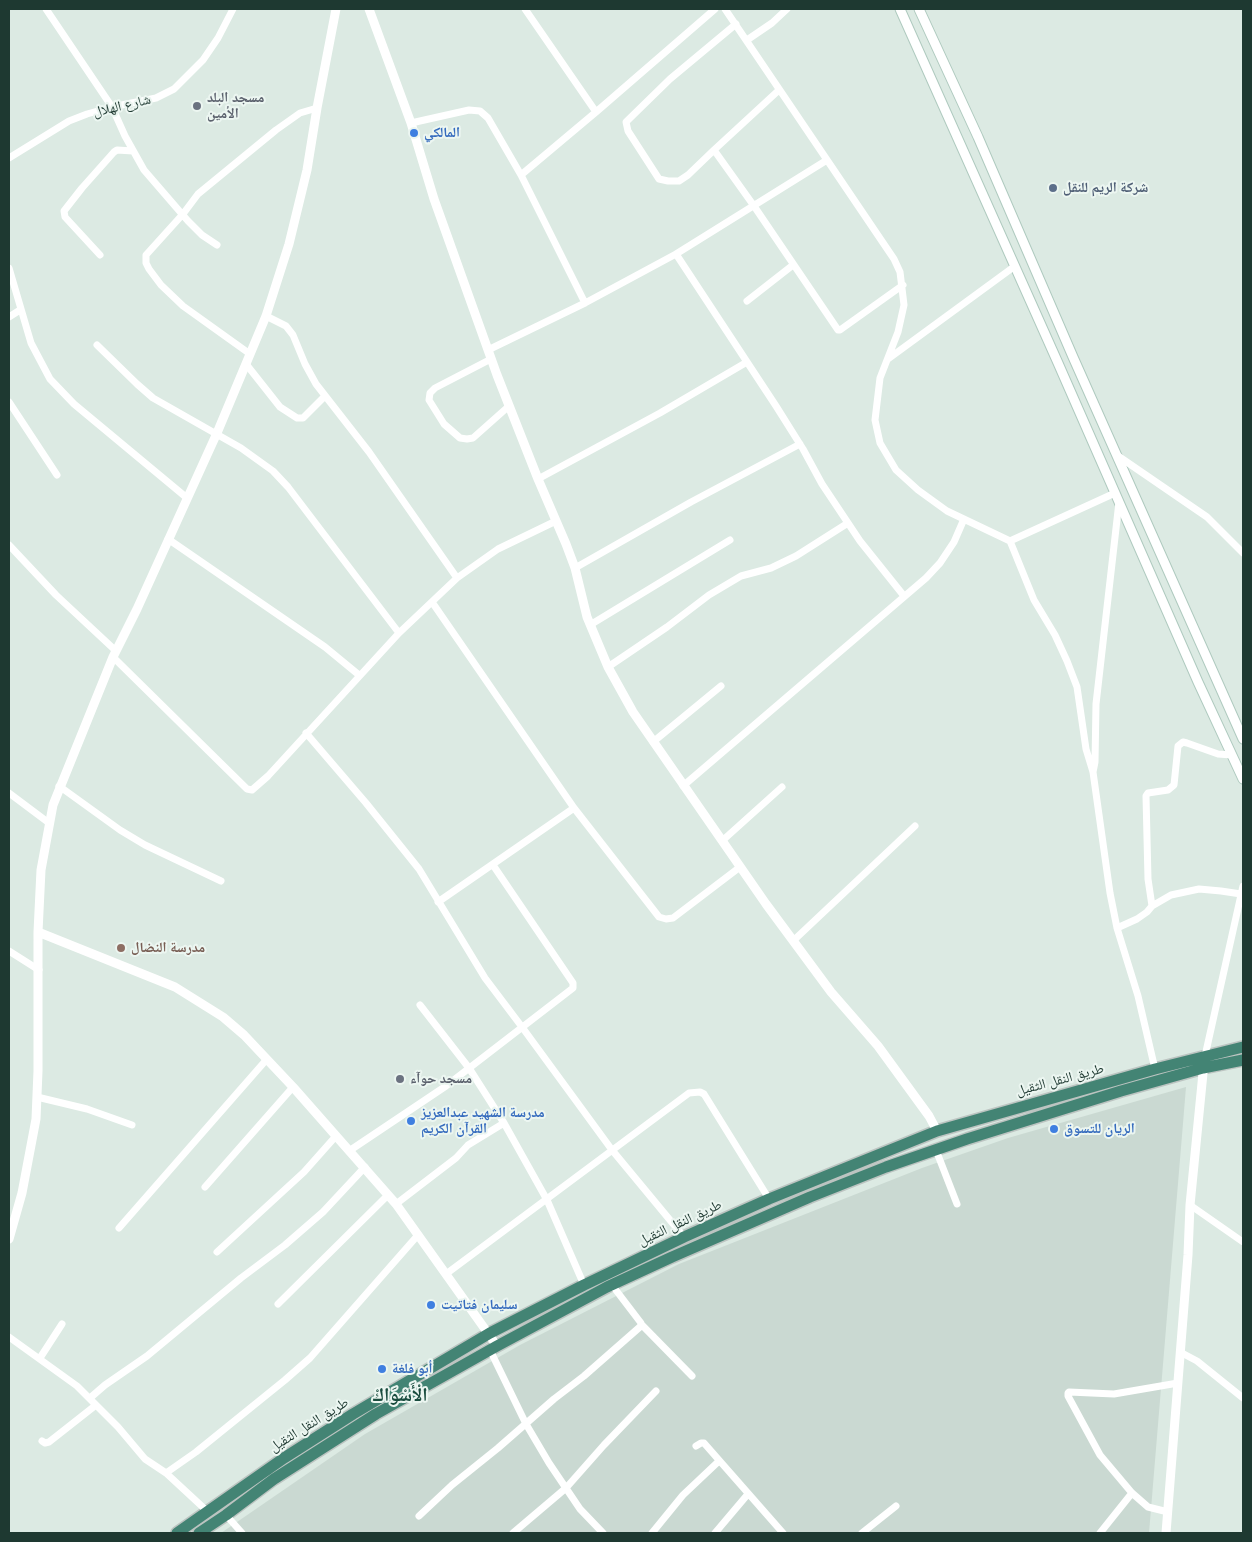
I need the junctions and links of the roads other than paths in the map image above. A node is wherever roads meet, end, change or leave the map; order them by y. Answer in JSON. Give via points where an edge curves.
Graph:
{"nodes":[{"id":1,"x":46,"y":9,"type":"edge"},
{"id":2,"x":233,"y":9,"type":"edge"},
{"id":3,"x":336,"y":9,"type":"edge"},
{"id":4,"x":369,"y":9,"type":"edge"},
{"id":5,"x":524,"y":9,"type":"edge"},
{"id":6,"x":715,"y":9,"type":"edge"},
{"id":7,"x":726,"y":9,"type":"edge"},
{"id":8,"x":786,"y":9,"type":"edge"},
{"id":9,"x":900,"y":9,"type":"edge"},
{"id":10,"x":919,"y":9,"type":"edge"},
{"id":11,"x":736,"y":24,"type":"junction"},
{"id":12,"x":747,"y":40,"type":"junction"},
{"id":13,"x":779,"y":90,"type":"junction"},
{"id":14,"x":112,"y":107,"type":"junction"},
{"id":15,"x":317,"y":108,"type":"junction"},
{"id":16,"x":596,"y":112,"type":"junction"},
{"id":17,"x":411,"y":123,"type":"junction"},
{"id":18,"x":714,"y":150,"type":"junction"},
{"id":19,"x":133,"y":151,"type":"junction"},
{"id":20,"x":9,"y":158,"type":"edge"},
{"id":21,"x":827,"y":160,"type":"junction"},
{"id":22,"x":521,"y":175,"type":"junction"},
{"id":23,"x":754,"y":206,"type":"junction"},
{"id":24,"x":183,"y":214,"type":"junction"},
{"id":25,"x":216,"y":245,"type":"dead end"},
{"id":26,"x":676,"y":254,"type":"junction"},
{"id":27,"x":100,"y":255,"type":"dead end"},
{"id":28,"x":794,"y":265,"type":"junction"},
{"id":29,"x":1015,"y":266,"type":"junction"},
{"id":30,"x":9,"y":268,"type":"edge"},
{"id":31,"x":903,"y":285,"type":"junction"},
{"id":32,"x":747,"y":302,"type":"dead end"},
{"id":33,"x":585,"y":303,"type":"junction"},
{"id":34,"x":20,"y":310,"type":"junction"},
{"id":35,"x":266,"y":316,"type":"junction"},
{"id":36,"x":9,"y":317,"type":"edge"},
{"id":37,"x":97,"y":345,"type":"dead end"},
{"id":38,"x":250,"y":354,"type":"junction"},
{"id":39,"x":490,"y":355,"type":"junction"},
{"id":40,"x":1073,"y":357,"type":"junction"},
{"id":41,"x":887,"y":360,"type":"junction"},
{"id":42,"x":747,"y":362,"type":"junction"},
{"id":43,"x":1058,"y":363,"type":"junction"},
{"id":44,"x":246,"y":364,"type":"junction"},
{"id":45,"x":325,"y":396,"type":"junction"},
{"id":46,"x":9,"y":402,"type":"edge"},
{"id":47,"x":509,"y":406,"type":"junction"},
{"id":48,"x":217,"y":433,"type":"junction"},
{"id":49,"x":800,"y":444,"type":"junction"},
{"id":50,"x":1118,"y":456,"type":"junction"},
{"id":51,"x":57,"y":475,"type":"dead end"},
{"id":52,"x":538,"y":479,"type":"junction"},
{"id":53,"x":1117,"y":497,"type":"junction"},
{"id":54,"x":187,"y":498,"type":"junction"},
{"id":55,"x":964,"y":519,"type":"junction"},
{"id":56,"x":556,"y":520,"type":"junction"},
{"id":57,"x":848,"y":523,"type":"junction"},
{"id":58,"x":168,"y":539,"type":"junction"},
{"id":59,"x":730,"y":540,"type":"dead end"},
{"id":60,"x":1010,"y":541,"type":"junction"},
{"id":61,"x":9,"y":545,"type":"edge"},
{"id":62,"x":1243,"y":553,"type":"edge"},
{"id":63,"x":575,"y":568,"type":"junction"},
{"id":64,"x":457,"y":578,"type":"junction"},
{"id":65,"x":904,"y":596,"type":"junction"},
{"id":66,"x":432,"y":602,"type":"junction"},
{"id":67,"x":590,"y":625,"type":"junction"},
{"id":68,"x":399,"y":633,"type":"junction"},
{"id":69,"x":115,"y":654,"type":"junction"},
{"id":70,"x":608,"y":666,"type":"junction"},
{"id":71,"x":359,"y":675,"type":"junction"},
{"id":72,"x":721,"y":686,"type":"dead end"},
{"id":73,"x":306,"y":733,"type":"junction"},
{"id":74,"x":1243,"y":739,"type":"edge"},
{"id":75,"x":653,"y":742,"type":"junction"},
{"id":76,"x":1232,"y":755,"type":"junction"},
{"id":77,"x":1093,"y":772,"type":"junction"},
{"id":78,"x":1243,"y":779,"type":"edge"},
{"id":79,"x":60,"y":786,"type":"junction"},
{"id":80,"x":683,"y":786,"type":"junction"},
{"id":81,"x":782,"y":787,"type":"dead end"},
{"id":82,"x":9,"y":793,"type":"edge"},
{"id":83,"x":574,"y":808,"type":"junction"},
{"id":84,"x":49,"y":823,"type":"junction"},
{"id":85,"x":916,"y":826,"type":"dead end"},
{"id":86,"x":722,"y":841,"type":"junction"},
{"id":87,"x":493,"y":864,"type":"junction"},
{"id":88,"x":740,"y":867,"type":"junction"},
{"id":89,"x":221,"y":881,"type":"dead end"},
{"id":90,"x":1243,"y":886,"type":"edge"},
{"id":91,"x":1241,"y":894,"type":"junction"},
{"id":92,"x":438,"y":902,"type":"junction"},
{"id":93,"x":1152,"y":906,"type":"junction"},
{"id":94,"x":1117,"y":928,"type":"junction"},
{"id":95,"x":38,"y":932,"type":"junction"},
{"id":96,"x":793,"y":941,"type":"junction"},
{"id":97,"x":9,"y":951,"type":"edge"},
{"id":98,"x":39,"y":970,"type":"junction"},
{"id":99,"x":420,"y":1005,"type":"dead end"},
{"id":100,"x":522,"y":1026,"type":"junction"},
{"id":101,"x":1243,"y":1046,"type":"edge"},
{"id":102,"x":1205,"y":1056,"type":"junction"},
{"id":103,"x":267,"y":1059,"type":"junction"},
{"id":104,"x":1243,"y":1060,"type":"edge"},
{"id":105,"x":469,"y":1068,"type":"junction"},
{"id":106,"x":1203,"y":1068,"type":"junction"},
{"id":107,"x":1155,"y":1069,"type":"junction"},
{"id":108,"x":293,"y":1087,"type":"junction"},
{"id":109,"x":37,"y":1097,"type":"junction"},
{"id":110,"x":504,"y":1123,"type":"junction"},
{"id":111,"x":132,"y":1125,"type":"dead end"},
{"id":112,"x":938,"y":1131,"type":"junction"},
{"id":113,"x":336,"y":1136,"type":"junction"},
{"id":114,"x":612,"y":1150,"type":"junction"},
{"id":115,"x":936,"y":1150,"type":"junction"},
{"id":116,"x":349,"y":1151,"type":"junction"},
{"id":117,"x":365,"y":1167,"type":"junction"},
{"id":118,"x":205,"y":1186,"type":"dead end"},
{"id":119,"x":388,"y":1195,"type":"junction"},
{"id":120,"x":769,"y":1199,"type":"junction"},
{"id":121,"x":547,"y":1200,"type":"junction"},
{"id":122,"x":396,"y":1204,"type":"junction"},
{"id":123,"x":957,"y":1204,"type":"dead end"},
{"id":124,"x":1190,"y":1205,"type":"junction"},
{"id":125,"x":120,"y":1228,"type":"dead end"},
{"id":126,"x":418,"y":1235,"type":"junction"},
{"id":127,"x":684,"y":1237,"type":"junction"},
{"id":128,"x":9,"y":1239,"type":"edge"},
{"id":129,"x":1243,"y":1242,"type":"edge"},
{"id":130,"x":217,"y":1252,"type":"dead end"},
{"id":131,"x":446,"y":1274,"type":"junction"},
{"id":132,"x":584,"y":1284,"type":"junction"},
{"id":133,"x":612,"y":1285,"type":"junction"},
{"id":134,"x":278,"y":1304,"type":"dead end"},
{"id":135,"x":62,"y":1324,"type":"dead end"},
{"id":136,"x":641,"y":1324,"type":"junction"},
{"id":137,"x":490,"y":1333,"type":"junction"},
{"id":138,"x":9,"y":1337,"type":"edge"},
{"id":139,"x":494,"y":1348,"type":"junction"},
{"id":140,"x":1180,"y":1352,"type":"junction"},
{"id":141,"x":40,"y":1358,"type":"junction"},
{"id":142,"x":692,"y":1376,"type":"dead end"},
{"id":143,"x":1178,"y":1383,"type":"junction"},
{"id":144,"x":656,"y":1391,"type":"dead end"},
{"id":145,"x":90,"y":1398,"type":"junction"},
{"id":146,"x":1243,"y":1398,"type":"edge"},
{"id":147,"x":96,"y":1405,"type":"junction"},
{"id":148,"x":526,"y":1424,"type":"junction"},
{"id":149,"x":42,"y":1441,"type":"dead end"},
{"id":150,"x":696,"y":1446,"type":"dead end"},
{"id":151,"x":719,"y":1461,"type":"junction"},
{"id":152,"x":166,"y":1472,"type":"junction"},
{"id":153,"x":566,"y":1488,"type":"junction"},
{"id":154,"x":1132,"y":1493,"type":"junction"},
{"id":155,"x":748,"y":1494,"type":"junction"},
{"id":156,"x":896,"y":1506,"type":"dead end"},
{"id":157,"x":207,"y":1511,"type":"junction"},
{"id":158,"x":1168,"y":1512,"type":"junction"},
{"id":159,"x":226,"y":1515,"type":"junction"},
{"id":160,"x":419,"y":1516,"type":"dead end"},
{"id":161,"x":176,"y":1533,"type":"edge"},
{"id":162,"x":199,"y":1533,"type":"edge"},
{"id":163,"x":242,"y":1533,"type":"edge"},
{"id":164,"x":513,"y":1533,"type":"edge"},
{"id":165,"x":602,"y":1533,"type":"edge"},
{"id":166,"x":652,"y":1533,"type":"edge"},
{"id":167,"x":715,"y":1533,"type":"edge"},
{"id":168,"x":782,"y":1533,"type":"edge"},
{"id":169,"x":862,"y":1533,"type":"edge"},
{"id":170,"x":1100,"y":1533,"type":"edge"},
{"id":171,"x":1166,"y":1533,"type":"edge"}],
"edges":[{"from":1,"to":14,"type":"street"},
{"from":2,"to":14,"type":"street","name":"شارع الهلال","via":[[203,60],[174,89],[144,102]]},
{"from":3,"to":15,"type":"street"},
{"from":4,"to":17,"type":"street"},
{"from":5,"to":16,"type":"street"},
{"from":6,"to":16,"type":"street"},
{"from":7,"to":11,"type":"street"},
{"from":8,"to":12,"type":"street"},
{"from":9,"to":29,"type":"street"},
{"from":10,"to":40,"type":"street"},
{"from":11,"to":12,"type":"street"},
{"from":11,"to":18,"type":"street","via":[[670,79],[626,122],[628,131],[660,178],[668,181],[679,181],[688,175]]},
{"from":12,"to":13,"type":"street"},
{"from":13,"to":18,"type":"street"},
{"from":13,"to":21,"type":"street"},
{"from":14,"to":19,"type":"street"},
{"from":14,"to":20,"type":"street","name":"شارع الهلال","via":[[69,121]]},
{"from":15,"to":24,"type":"street","via":[[300,113],[276,130],[198,194]]},
{"from":15,"to":35,"type":"street","via":[[305,180]]},
{"from":16,"to":22,"type":"street"},
{"from":17,"to":22,"type":"street","via":[[469,110],[480,111],[488,118]]},
{"from":17,"to":39,"type":"street","via":[[434,199]]},
{"from":18,"to":23,"type":"street"},
{"from":19,"to":24,"type":"street","via":[[144,170]]},
{"from":19,"to":27,"type":"street","via":[[114,152],[64,211],[64,217]]},
{"from":21,"to":23,"type":"street"},
{"from":21,"to":31,"type":"street","via":[[894,259]]},
{"from":22,"to":33,"type":"street"},
{"from":23,"to":26,"type":"street"},
{"from":23,"to":28,"type":"street"},
{"from":24,"to":25,"type":"street"},
{"from":24,"to":38,"type":"street","via":[[146,255],[146,263],[161,285],[183,306]]},
{"from":26,"to":33,"type":"street"},
{"from":26,"to":42,"type":"street"},
{"from":28,"to":31,"type":"street","via":[[838,330]]},
{"from":28,"to":32,"type":"street"},
{"from":29,"to":41,"type":"street"},
{"from":29,"to":43,"type":"street"},
{"from":30,"to":34,"type":"street"},
{"from":31,"to":41,"type":"street","via":[[904,305]]},
{"from":33,"to":39,"type":"street"},
{"from":34,"to":36,"type":"street"},
{"from":34,"to":54,"type":"street","via":[[31,343],[50,379],[74,404]]},
{"from":35,"to":38,"type":"street"},
{"from":35,"to":45,"type":"street","via":[[286,326],[293,335],[305,364]]},
{"from":37,"to":48,"type":"street","via":[[153,398]]},
{"from":38,"to":44,"type":"street"},
{"from":39,"to":47,"type":"street"},
{"from":39,"to":47,"type":"street","via":[[435,388],[429,400],[444,424],[460,438],[467,439],[473,438]]},
{"from":40,"to":43,"type":"street"},
{"from":40,"to":50,"type":"street"},
{"from":41,"to":55,"type":"street","via":[[880,378],[875,420],[880,443],[896,470],[918,490]]},
{"from":42,"to":49,"type":"street"},
{"from":42,"to":52,"type":"street"},
{"from":43,"to":53,"type":"street"},
{"from":44,"to":45,"type":"street","via":[[280,407],[297,418],[304,418]]},
{"from":44,"to":48,"type":"street"},
{"from":45,"to":64,"type":"street","via":[[369,452]]},
{"from":46,"to":51,"type":"street"},
{"from":47,"to":52,"type":"street"},
{"from":48,"to":54,"type":"street"},
{"from":48,"to":68,"type":"street","via":[[260,461],[288,487]]},
{"from":49,"to":57,"type":"street"},
{"from":49,"to":63,"type":"street"},
{"from":50,"to":62,"type":"street","via":[[1207,518]]},
{"from":50,"to":74,"type":"street"},
{"from":52,"to":56,"type":"street"},
{"from":53,"to":60,"type":"street"},
{"from":53,"to":76,"type":"street"},
{"from":53,"to":77,"type":"street","via":[[1096,704]]},
{"from":54,"to":58,"type":"street"},
{"from":55,"to":60,"type":"street"},
{"from":55,"to":65,"type":"street","via":[[940,563]]},
{"from":56,"to":63,"type":"street"},
{"from":56,"to":64,"type":"street","via":[[498,549]]},
{"from":57,"to":65,"type":"street"},
{"from":57,"to":70,"type":"street","via":[[796,556],[771,568],[741,576],[709,595]]},
{"from":58,"to":69,"type":"street"},
{"from":58,"to":71,"type":"street","via":[[325,647]]},
{"from":59,"to":67,"type":"street"},
{"from":60,"to":77,"type":"street","via":[[1034,600],[1055,635],[1077,687],[1086,749]]},
{"from":61,"to":69,"type":"street"},
{"from":63,"to":67,"type":"street"},
{"from":64,"to":66,"type":"street"},
{"from":65,"to":80,"type":"street"},
{"from":66,"to":68,"type":"street"},
{"from":66,"to":83,"type":"street"},
{"from":67,"to":70,"type":"street"},
{"from":68,"to":71,"type":"street"},
{"from":69,"to":73,"type":"street","via":[[250,790],[256,789]]},
{"from":69,"to":79,"type":"street"},
{"from":70,"to":75,"type":"street"},
{"from":71,"to":73,"type":"street"},
{"from":72,"to":75,"type":"street"},
{"from":73,"to":92,"type":"street","via":[[396,839]]},
{"from":75,"to":80,"type":"street"},
{"from":76,"to":78,"type":"street"},
{"from":76,"to":93,"type":"street","via":[[1218,754],[1187,742],[1180,744],[1174,785],[1168,790],[1147,794]]},
{"from":77,"to":94,"type":"street"},
{"from":79,"to":84,"type":"street"},
{"from":79,"to":89,"type":"street","via":[[145,845]]},
{"from":80,"to":86,"type":"street"},
{"from":81,"to":86,"type":"street"},
{"from":82,"to":84,"type":"street"},
{"from":83,"to":87,"type":"street"},
{"from":83,"to":88,"type":"street","via":[[659,918],[673,918]]},
{"from":84,"to":95,"type":"street","via":[[41,870]]},
{"from":85,"to":96,"type":"street"},
{"from":86,"to":88,"type":"street"},
{"from":87,"to":92,"type":"street"},
{"from":87,"to":100,"type":"street","via":[[573,982],[573,988]]},
{"from":88,"to":96,"type":"street"},
{"from":90,"to":91,"type":"street"},
{"from":91,"to":93,"type":"street","via":[[1191,890],[1171,895]]},
{"from":91,"to":102,"type":"street"},
{"from":92,"to":100,"type":"street","via":[[485,978]]},
{"from":93,"to":94,"type":"street","via":[[1137,919]]},
{"from":94,"to":107,"type":"street","via":[[1138,996]]},
{"from":95,"to":98,"type":"street"},
{"from":95,"to":103,"type":"street","via":[[182,991],[223,1017]]},
{"from":96,"to":112,"type":"street","via":[[830,992],[878,1046]]},
{"from":97,"to":98,"type":"street"},
{"from":98,"to":109,"type":"street"},
{"from":99,"to":105,"type":"street"},
{"from":100,"to":105,"type":"street"},
{"from":100,"to":114,"type":"street"},
{"from":101,"to":102,"type":"highway","name":"طريق النقل الثقيل"},
{"from":102,"to":106,"type":"street"},
{"from":102,"to":107,"type":"highway","name":"طريق النقل الثقيل"},
{"from":103,"to":108,"type":"street"},
{"from":103,"to":125,"type":"street"},
{"from":104,"to":106,"type":"highway","name":"طريق النقل الثقيل"},
{"from":105,"to":110,"type":"street"},
{"from":105,"to":116,"type":"street"},
{"from":106,"to":115,"type":"highway","name":"طريق النقل الثقيل","via":[[1057,1110]]},
{"from":106,"to":124,"type":"street"},
{"from":107,"to":112,"type":"highway","name":"طريق النقل الثقيل"},
{"from":108,"to":113,"type":"street"},
{"from":108,"to":118,"type":"street"},
{"from":109,"to":111,"type":"street","via":[[88,1109]]},
{"from":109,"to":128,"type":"street","via":[[22,1194]]},
{"from":110,"to":121,"type":"street"},
{"from":110,"to":122,"type":"street","via":[[468,1145]]},
{"from":112,"to":120,"type":"highway","name":"طريق النقل الثقيل"},
{"from":113,"to":116,"type":"street"},
{"from":113,"to":130,"type":"street","via":[[304,1172]]},
{"from":114,"to":120,"type":"street","via":[[689,1093],[700,1092]]},
{"from":114,"to":121,"type":"street"},
{"from":114,"to":127,"type":"street"},
{"from":115,"to":123,"type":"street"},
{"from":115,"to":133,"type":"highway","name":"طريق النقل الثقيل","via":[[810,1197]]},
{"from":116,"to":117,"type":"street"},
{"from":117,"to":119,"type":"street"},
{"from":117,"to":145,"type":"street","via":[[322,1212],[284,1245]]},
{"from":119,"to":122,"type":"street"},
{"from":119,"to":134,"type":"street"},
{"from":120,"to":127,"type":"highway","name":"طريق النقل الثقيل"},
{"from":121,"to":131,"type":"street"},
{"from":121,"to":132,"type":"street"},
{"from":122,"to":126,"type":"street"},
{"from":124,"to":129,"type":"street"},
{"from":124,"to":140,"type":"street"},
{"from":126,"to":131,"type":"street"},
{"from":126,"to":152,"type":"street","via":[[310,1358],[196,1452]]},
{"from":127,"to":132,"type":"highway","name":"طريق النقل الثقيل"},
{"from":131,"to":137,"type":"street"},
{"from":132,"to":137,"type":"highway","name":"طريق النقل الثقيل"},
{"from":133,"to":136,"type":"street"},
{"from":133,"to":139,"type":"highway","name":"طريق النقل الثقيل"},
{"from":135,"to":141,"type":"street"},
{"from":136,"to":142,"type":"street"},
{"from":136,"to":148,"type":"street"},
{"from":137,"to":139,"type":"street"},
{"from":137,"to":157,"type":"highway","name":"طريق النقل الثقيل","via":[[353,1414]]},
{"from":138,"to":141,"type":"street"},
{"from":139,"to":148,"type":"street"},
{"from":139,"to":159,"type":"highway","name":"طريق النقل الثقيل","via":[[376,1414],[274,1479]]},
{"from":140,"to":143,"type":"street"},
{"from":140,"to":146,"type":"street","via":[[1197,1361]]},
{"from":141,"to":145,"type":"street"},
{"from":143,"to":154,"type":"street","via":[[1114,1394],[1068,1394],[1100,1455]]},
{"from":143,"to":158,"type":"street"},
{"from":144,"to":153,"type":"street"},
{"from":145,"to":147,"type":"street"},
{"from":147,"to":149,"type":"street","via":[[49,1442]]},
{"from":147,"to":152,"type":"street","via":[[145,1459]]},
{"from":148,"to":153,"type":"street"},
{"from":148,"to":160,"type":"street"},
{"from":150,"to":151,"type":"street","via":[[704,1443]]},
{"from":151,"to":155,"type":"street"},
{"from":151,"to":166,"type":"street","via":[[683,1495]]},
{"from":152,"to":157,"type":"street"},
{"from":153,"to":164,"type":"street"},
{"from":153,"to":165,"type":"street"},
{"from":154,"to":158,"type":"street","via":[[1148,1507]]},
{"from":154,"to":170,"type":"street"},
{"from":155,"to":167,"type":"street"},
{"from":155,"to":168,"type":"street"},
{"from":156,"to":169,"type":"street"},
{"from":157,"to":161,"type":"highway","name":"طريق النقل الثقيل"},
{"from":158,"to":171,"type":"street"},
{"from":159,"to":162,"type":"highway","name":"طريق النقل الثقيل"},
{"from":159,"to":163,"type":"street"}]}
